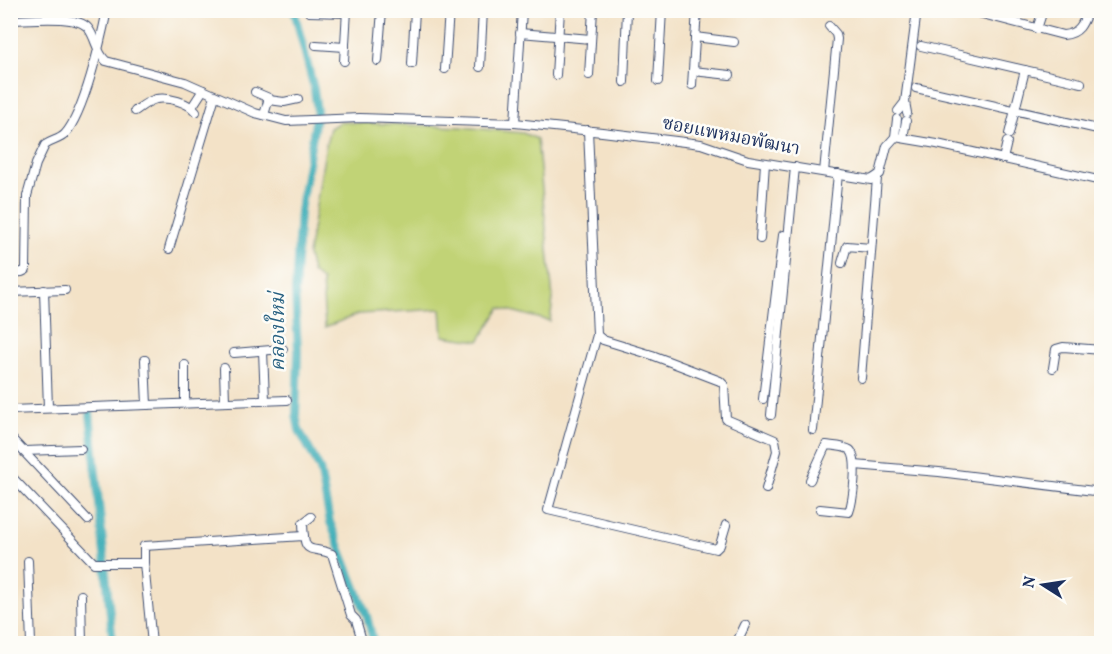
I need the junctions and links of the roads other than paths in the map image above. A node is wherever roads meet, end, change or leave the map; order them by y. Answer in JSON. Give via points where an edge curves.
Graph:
{"nodes":[{"id":1,"x":107,"y":10,"type":"edge"},
{"id":2,"x":382,"y":10,"type":"edge"},
{"id":3,"x":415,"y":10,"type":"edge"},
{"id":4,"x":449,"y":10,"type":"edge"},
{"id":5,"x":483,"y":10,"type":"edge"},
{"id":6,"x":522,"y":10,"type":"edge"},
{"id":7,"x":560,"y":10,"type":"edge"},
{"id":8,"x":593,"y":10,"type":"edge"},
{"id":9,"x":627,"y":10,"type":"edge"},
{"id":10,"x":662,"y":10,"type":"edge"},
{"id":11,"x":697,"y":10,"type":"edge"},
{"id":12,"x":917,"y":10,"type":"edge"},
{"id":13,"x":967,"y":10,"type":"edge"},
{"id":14,"x":1044,"y":10,"type":"edge"},
{"id":15,"x":1088,"y":10,"type":"edge"},
{"id":16,"x":1095,"y":10,"type":"edge"},
{"id":17,"x":309,"y":12,"type":"edge"},
{"id":18,"x":347,"y":12,"type":"edge"},
{"id":19,"x":1101,"y":12,"type":"edge"},
{"id":20,"x":999,"y":15,"type":"edge"},
{"id":21,"x":10,"y":20,"type":"edge"},
{"id":22,"x":829,"y":26,"type":"dead end"},
{"id":23,"x":1037,"y":29,"type":"junction"},
{"id":24,"x":520,"y":33,"type":"junction"},
{"id":25,"x":557,"y":37,"type":"junction"},
{"id":26,"x":695,"y":37,"type":"junction"},
{"id":27,"x":591,"y":39,"type":"junction"},
{"id":28,"x":734,"y":42,"type":"dead end"},
{"id":29,"x":316,"y":45,"type":"dead end"},
{"id":30,"x":921,"y":46,"type":"dead end"},
{"id":31,"x":345,"y":47,"type":"junction"},
{"id":32,"x":99,"y":53,"type":"junction"},
{"id":33,"x":344,"y":61,"type":"dead end"},
{"id":34,"x":378,"y":61,"type":"dead end"},
{"id":35,"x":412,"y":64,"type":"dead end"},
{"id":36,"x":480,"y":67,"type":"dead end"},
{"id":37,"x":445,"y":69,"type":"dead end"},
{"id":38,"x":1025,"y":70,"type":"junction"},
{"id":39,"x":693,"y":71,"type":"junction"},
{"id":40,"x":555,"y":75,"type":"dead end"},
{"id":41,"x":589,"y":75,"type":"dead end"},
{"id":42,"x":730,"y":75,"type":"dead end"},
{"id":43,"x":624,"y":81,"type":"dead end"},
{"id":44,"x":658,"y":81,"type":"dead end"},
{"id":45,"x":1081,"y":83,"type":"dead end"},
{"id":46,"x":692,"y":85,"type":"dead end"},
{"id":47,"x":916,"y":88,"type":"dead end"},
{"id":48,"x":201,"y":89,"type":"junction"},
{"id":49,"x":255,"y":92,"type":"dead end"},
{"id":50,"x":214,"y":96,"type":"junction"},
{"id":51,"x":298,"y":99,"type":"dead end"},
{"id":52,"x":269,"y":100,"type":"junction"},
{"id":53,"x":1015,"y":110,"type":"junction"},
{"id":54,"x":135,"y":111,"type":"dead end"},
{"id":55,"x":264,"y":115,"type":"junction"},
{"id":56,"x":514,"y":123,"type":"junction"},
{"id":57,"x":588,"y":130,"type":"junction"},
{"id":58,"x":1101,"y":130,"type":"edge"},
{"id":59,"x":899,"y":138,"type":"junction"},
{"id":60,"x":1004,"y":159,"type":"junction"},
{"id":61,"x":765,"y":163,"type":"junction"},
{"id":62,"x":793,"y":166,"type":"junction"},
{"id":63,"x":824,"y":172,"type":"junction"},
{"id":64,"x":838,"y":174,"type":"junction"},
{"id":65,"x":877,"y":178,"type":"junction"},
{"id":66,"x":1101,"y":181,"type":"edge"},
{"id":67,"x":760,"y":239,"type":"dead end"},
{"id":68,"x":871,"y":248,"type":"junction"},
{"id":69,"x":169,"y":249,"type":"dead end"},
{"id":70,"x":842,"y":263,"type":"dead end"},
{"id":71,"x":10,"y":273,"type":"edge"},
{"id":72,"x":44,"y":290,"type":"junction"},
{"id":73,"x":65,"y":290,"type":"dead end"},
{"id":74,"x":10,"y":292,"type":"edge"},
{"id":75,"x":597,"y":335,"type":"junction"},
{"id":76,"x":283,"y":349,"type":"dead end"},
{"id":77,"x":1101,"y":350,"type":"edge"},
{"id":78,"x":263,"y":351,"type":"junction"},
{"id":79,"x":234,"y":352,"type":"dead end"},
{"id":80,"x":145,"y":360,"type":"dead end"},
{"id":81,"x":185,"y":365,"type":"dead end"},
{"id":82,"x":224,"y":368,"type":"dead end"},
{"id":83,"x":1053,"y":369,"type":"dead end"},
{"id":84,"x":861,"y":378,"type":"dead end"},
{"id":85,"x":287,"y":399,"type":"dead end"},
{"id":86,"x":763,"y":399,"type":"dead end"},
{"id":87,"x":265,"y":400,"type":"junction"},
{"id":88,"x":225,"y":402,"type":"junction"},
{"id":89,"x":185,"y":403,"type":"junction"},
{"id":90,"x":147,"y":405,"type":"junction"},
{"id":91,"x":48,"y":408,"type":"junction"},
{"id":92,"x":10,"y":410,"type":"edge"},
{"id":93,"x":771,"y":415,"type":"dead end"},
{"id":94,"x":813,"y":430,"type":"dead end"},
{"id":95,"x":10,"y":437,"type":"edge"},
{"id":96,"x":81,"y":449,"type":"dead end"},
{"id":97,"x":24,"y":451,"type":"junction"},
{"id":98,"x":855,"y":465,"type":"junction"},
{"id":99,"x":10,"y":475,"type":"edge"},
{"id":100,"x":810,"y":480,"type":"dead end"},
{"id":101,"x":766,"y":489,"type":"dead end"},
{"id":102,"x":1101,"y":492,"type":"edge"},
{"id":103,"x":820,"y":509,"type":"dead end"},
{"id":104,"x":311,"y":517,"type":"dead end"},
{"id":105,"x":88,"y":520,"type":"dead end"},
{"id":106,"x":726,"y":525,"type":"dead end"},
{"id":107,"x":304,"y":536,"type":"junction"},
{"id":108,"x":28,"y":561,"type":"dead end"},
{"id":109,"x":144,"y":563,"type":"junction"},
{"id":110,"x":81,"y":595,"type":"dead end"},
{"id":111,"x":745,"y":624,"type":"dead end"},
{"id":112,"x":31,"y":644,"type":"edge"},
{"id":113,"x":82,"y":644,"type":"edge"},
{"id":114,"x":152,"y":644,"type":"edge"},
{"id":115,"x":363,"y":644,"type":"edge"},
{"id":116,"x":736,"y":644,"type":"edge"}],
"edges":[{"from":1,"to":32,"type":"street"},
{"from":2,"to":34,"type":"street"},
{"from":3,"to":35,"type":"street"},
{"from":4,"to":37,"type":"street"},
{"from":5,"to":36,"type":"street"},
{"from":6,"to":24,"type":"street"},
{"from":7,"to":25,"type":"street"},
{"from":8,"to":27,"type":"street"},
{"from":9,"to":43,"type":"street"},
{"from":10,"to":44,"type":"street"},
{"from":11,"to":26,"type":"street"},
{"from":12,"to":59,"type":"street"},
{"from":13,"to":20,"type":"street"},
{"from":14,"to":23,"type":"street"},
{"from":15,"to":23,"type":"street","via":[[1075,32],[1063,35]]},
{"from":16,"to":19,"type":"street"},
{"from":17,"to":18,"type":"street"},
{"from":18,"to":31,"type":"street"},
{"from":20,"to":23,"type":"street"},
{"from":21,"to":32,"type":"street","via":[[80,22],[93,35]]},
{"from":22,"to":63,"type":"street","via":[[837,39]]},
{"from":24,"to":25,"type":"street"},
{"from":24,"to":56,"type":"street"},
{"from":25,"to":27,"type":"street"},
{"from":25,"to":40,"type":"street"},
{"from":26,"to":28,"type":"street"},
{"from":26,"to":39,"type":"street"},
{"from":27,"to":41,"type":"street"},
{"from":29,"to":31,"type":"street"},
{"from":30,"to":38,"type":"street"},
{"from":31,"to":33,"type":"street"},
{"from":32,"to":48,"type":"street","via":[[106,61]]},
{"from":32,"to":71,"type":"street","via":[[72,125],[58,140],[42,148],[27,196],[26,270]]},
{"from":38,"to":45,"type":"street"},
{"from":38,"to":53,"type":"street"},
{"from":39,"to":42,"type":"street"},
{"from":39,"to":46,"type":"street"},
{"from":47,"to":53,"type":"street"},
{"from":48,"to":50,"type":"street"},
{"from":48,"to":54,"type":"street","via":[[194,110],[185,103],[158,99]]},
{"from":49,"to":52,"type":"street"},
{"from":50,"to":55,"type":"street"},
{"from":50,"to":69,"type":"street"},
{"from":51,"to":52,"type":"street"},
{"from":52,"to":55,"type":"street"},
{"from":53,"to":58,"type":"street"},
{"from":53,"to":60,"type":"street"},
{"from":55,"to":56,"type":"street","name":"ซอยแพหมอพัฒนา","via":[[286,121],[360,118]]},
{"from":56,"to":57,"type":"street","name":"ซอยแพหมอพัฒนา"},
{"from":57,"to":61,"type":"street","name":"ซอยแพหมอพัฒนา","via":[[701,144]]},
{"from":57,"to":75,"type":"street"},
{"from":59,"to":60,"type":"street"},
{"from":59,"to":65,"type":"street","via":[[887,146]]},
{"from":60,"to":66,"type":"street"},
{"from":61,"to":62,"type":"street","name":"ซอยแพหมอพัฒนา"},
{"from":61,"to":67,"type":"street"},
{"from":62,"to":63,"type":"street","name":"ซอยแพหมอพัฒนา"},
{"from":62,"to":86,"type":"street"},
{"from":62,"to":93,"type":"street"},
{"from":63,"to":64,"type":"street","name":"ซอยแพหมอพัฒนา"},
{"from":64,"to":65,"type":"street","name":"ซอยแพหมอพัฒนา"},
{"from":64,"to":94,"type":"street"},
{"from":65,"to":68,"type":"street"},
{"from":68,"to":70,"type":"street","via":[[847,246]]},
{"from":68,"to":84,"type":"street"},
{"from":72,"to":73,"type":"street"},
{"from":72,"to":74,"type":"street"},
{"from":72,"to":91,"type":"street"},
{"from":75,"to":101,"type":"street","via":[[720,381],[724,385],[726,419],[775,440],[777,451]]},
{"from":75,"to":106,"type":"street","via":[[548,510],[716,549]]},
{"from":76,"to":78,"type":"street"},
{"from":77,"to":83,"type":"street","via":[[1056,349]]},
{"from":78,"to":79,"type":"street"},
{"from":78,"to":87,"type":"street"},
{"from":80,"to":90,"type":"street"},
{"from":81,"to":89,"type":"street"},
{"from":82,"to":88,"type":"street"},
{"from":85,"to":87,"type":"street"},
{"from":87,"to":88,"type":"street"},
{"from":88,"to":89,"type":"street"},
{"from":89,"to":90,"type":"street"},
{"from":90,"to":91,"type":"street"},
{"from":91,"to":92,"type":"street"},
{"from":95,"to":97,"type":"street"},
{"from":96,"to":97,"type":"street"},
{"from":97,"to":105,"type":"street"},
{"from":98,"to":100,"type":"street","via":[[850,450],[826,445]]},
{"from":98,"to":102,"type":"street"},
{"from":98,"to":103,"type":"street","via":[[849,512]]},
{"from":99,"to":109,"type":"street","via":[[94,563]]},
{"from":104,"to":107,"type":"street","via":[[303,523]]},
{"from":107,"to":109,"type":"street","via":[[144,546]]},
{"from":107,"to":115,"type":"street","via":[[310,550],[332,554]]},
{"from":108,"to":112,"type":"street"},
{"from":109,"to":114,"type":"street"},
{"from":110,"to":113,"type":"street"},
{"from":111,"to":116,"type":"street"}]}
